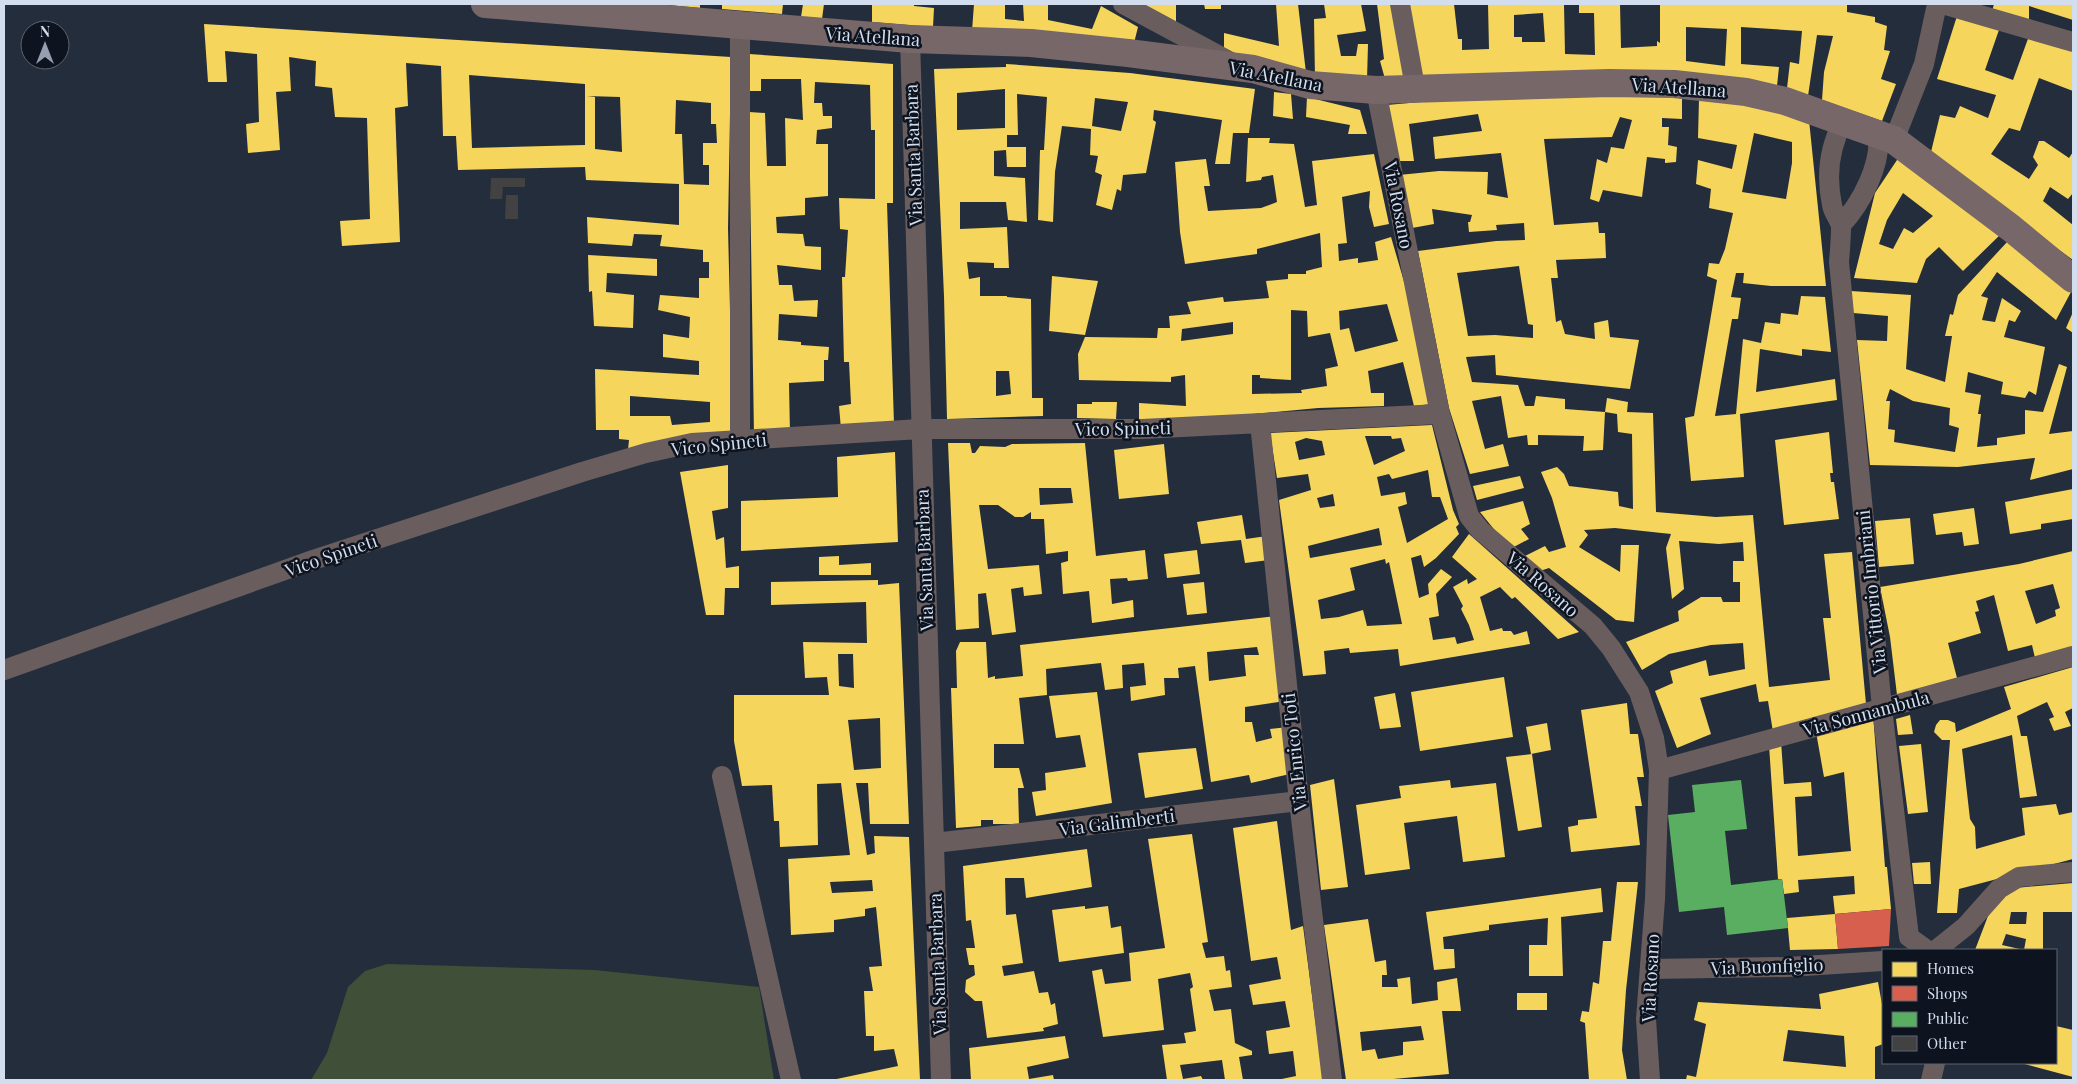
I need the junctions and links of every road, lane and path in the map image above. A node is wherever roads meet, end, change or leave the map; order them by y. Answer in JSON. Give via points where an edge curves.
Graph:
{"nodes":[{"id":1,"x":485,"y":4,"type":"edge"},
{"id":2,"x":1123,"y":4,"type":"edge"},
{"id":3,"x":1400,"y":4,"type":"edge"},
{"id":4,"x":1936,"y":4,"type":"edge"},
{"id":5,"x":1942,"y":4,"type":"edge"},
{"id":6,"x":740,"y":25,"type":"junction"},
{"id":7,"x":910,"y":39,"type":"junction"},
{"id":8,"x":2073,"y":42,"type":"edge"},
{"id":9,"x":1242,"y":68,"type":"junction"},
{"id":10,"x":1415,"y":87,"type":"junction"},
{"id":11,"x":1376,"y":90,"type":"junction"},
{"id":12,"x":1843,"y":122,"type":"junction"},
{"id":13,"x":1886,"y":137,"type":"junction"},
{"id":14,"x":1841,"y":225,"type":"junction"},
{"id":15,"x":2073,"y":279,"type":"edge"},
{"id":16,"x":1440,"y":414,"type":"junction"},
{"id":17,"x":1260,"y":423,"type":"junction"},
{"id":18,"x":920,"y":429,"type":"junction"},
{"id":19,"x":740,"y":440,"type":"junction"},
{"id":20,"x":2073,"y":656,"type":"edge"},
{"id":21,"x":4,"y":670,"type":"edge"},
{"id":22,"x":1882,"y":708,"type":"junction"},
{"id":23,"x":1659,"y":770,"type":"junction"},
{"id":24,"x":722,"y":776,"type":"dead end"},
{"id":25,"x":1300,"y":801,"type":"junction"},
{"id":26,"x":934,"y":843,"type":"junction"},
{"id":27,"x":2073,"y":872,"type":"edge"},
{"id":28,"x":1926,"y":949,"type":"edge"},
{"id":29,"x":1937,"y":949,"type":"edge"},
{"id":30,"x":1882,"y":961,"type":"edge"},
{"id":31,"x":1650,"y":969,"type":"junction"},
{"id":32,"x":791,"y":1080,"type":"edge"},
{"id":33,"x":941,"y":1080,"type":"edge"},
{"id":34,"x":1332,"y":1080,"type":"edge"},
{"id":35,"x":1650,"y":1080,"type":"edge"}],
"edges":[{"from":1,"to":6,"type":"main road","name":"Via Atellana"},
{"from":2,"to":9,"type":"street"},
{"from":3,"to":10,"type":"street"},
{"from":4,"to":13,"type":"street","via":[[1924,64]]},
{"from":5,"to":8,"type":"street"},
{"from":6,"to":7,"type":"main road","name":"Via Atellana"},
{"from":6,"to":19,"type":"street"},
{"from":7,"to":9,"type":"main road","name":"Via Atellana","via":[[1031,43]]},
{"from":7,"to":18,"type":"street","name":"Via Santa Barbara"},
{"from":9,"to":11,"type":"main road","name":"Via Atellana","via":[[1310,85]]},
{"from":10,"to":11,"type":"main road","name":"Via Atellana"},
{"from":10,"to":12,"type":"main road","name":"Via Atellana","via":[[1674,84],[1746,92],[1785,101]]},
{"from":11,"to":16,"type":"street","name":"Via Rosano"},
{"from":12,"to":13,"type":"main road","name":"Via Atellana"},
{"from":12,"to":14,"type":"street","name":"Via Vittorio Imbriani","via":[[1830,156],[1832,206]]},
{"from":13,"to":14,"type":"street","via":[[1880,146],[1875,169],[1851,214]]},
{"from":13,"to":15,"type":"main road","name":"Via Atellana"},
{"from":14,"to":22,"type":"street","name":"Via Vittorio Imbriani","via":[[1839,262]]},
{"from":16,"to":17,"type":"street","name":"Vico Spineti"},
{"from":16,"to":23,"type":"street","name":"Via Rosano","via":[[1469,516],[1480,530],[1593,626],[1611,648],[1639,692],[1654,738]]},
{"from":17,"to":18,"type":"street","name":"Vico Spineti","via":[[1142,428]]},
{"from":17,"to":25,"type":"street","name":"Via Enrico Toti"},
{"from":18,"to":19,"type":"street","name":"Vico Spineti"},
{"from":18,"to":26,"type":"street","name":"Via Santa Barbara"},
{"from":19,"to":21,"type":"street","name":"Vico Spineti","via":[[692,443],[582,472],[313,560]]},
{"from":20,"to":22,"type":"street","name":"Via Sonnambula"},
{"from":22,"to":23,"type":"street","name":"Via Sonnambula"},
{"from":22,"to":28,"type":"street","name":"Via Vittorio Imbriani","via":[[1909,937]]},
{"from":23,"to":31,"type":"street","name":"Via Rosano"},
{"from":24,"to":32,"type":"street"},
{"from":25,"to":26,"type":"street","name":"Via Galimberti"},
{"from":25,"to":34,"type":"street","name":"Via Enrico Toti"},
{"from":26,"to":33,"type":"street","name":"Via Santa Barbara"},
{"from":27,"to":29,"type":"street","via":[[2019,877],[1999,888],[1966,926]]},
{"from":30,"to":31,"type":"street","name":"Via Buonfiglio","via":[[1788,967]]},
{"from":31,"to":35,"type":"street","name":"Via Rosano","via":[[1646,1019]]}]}
